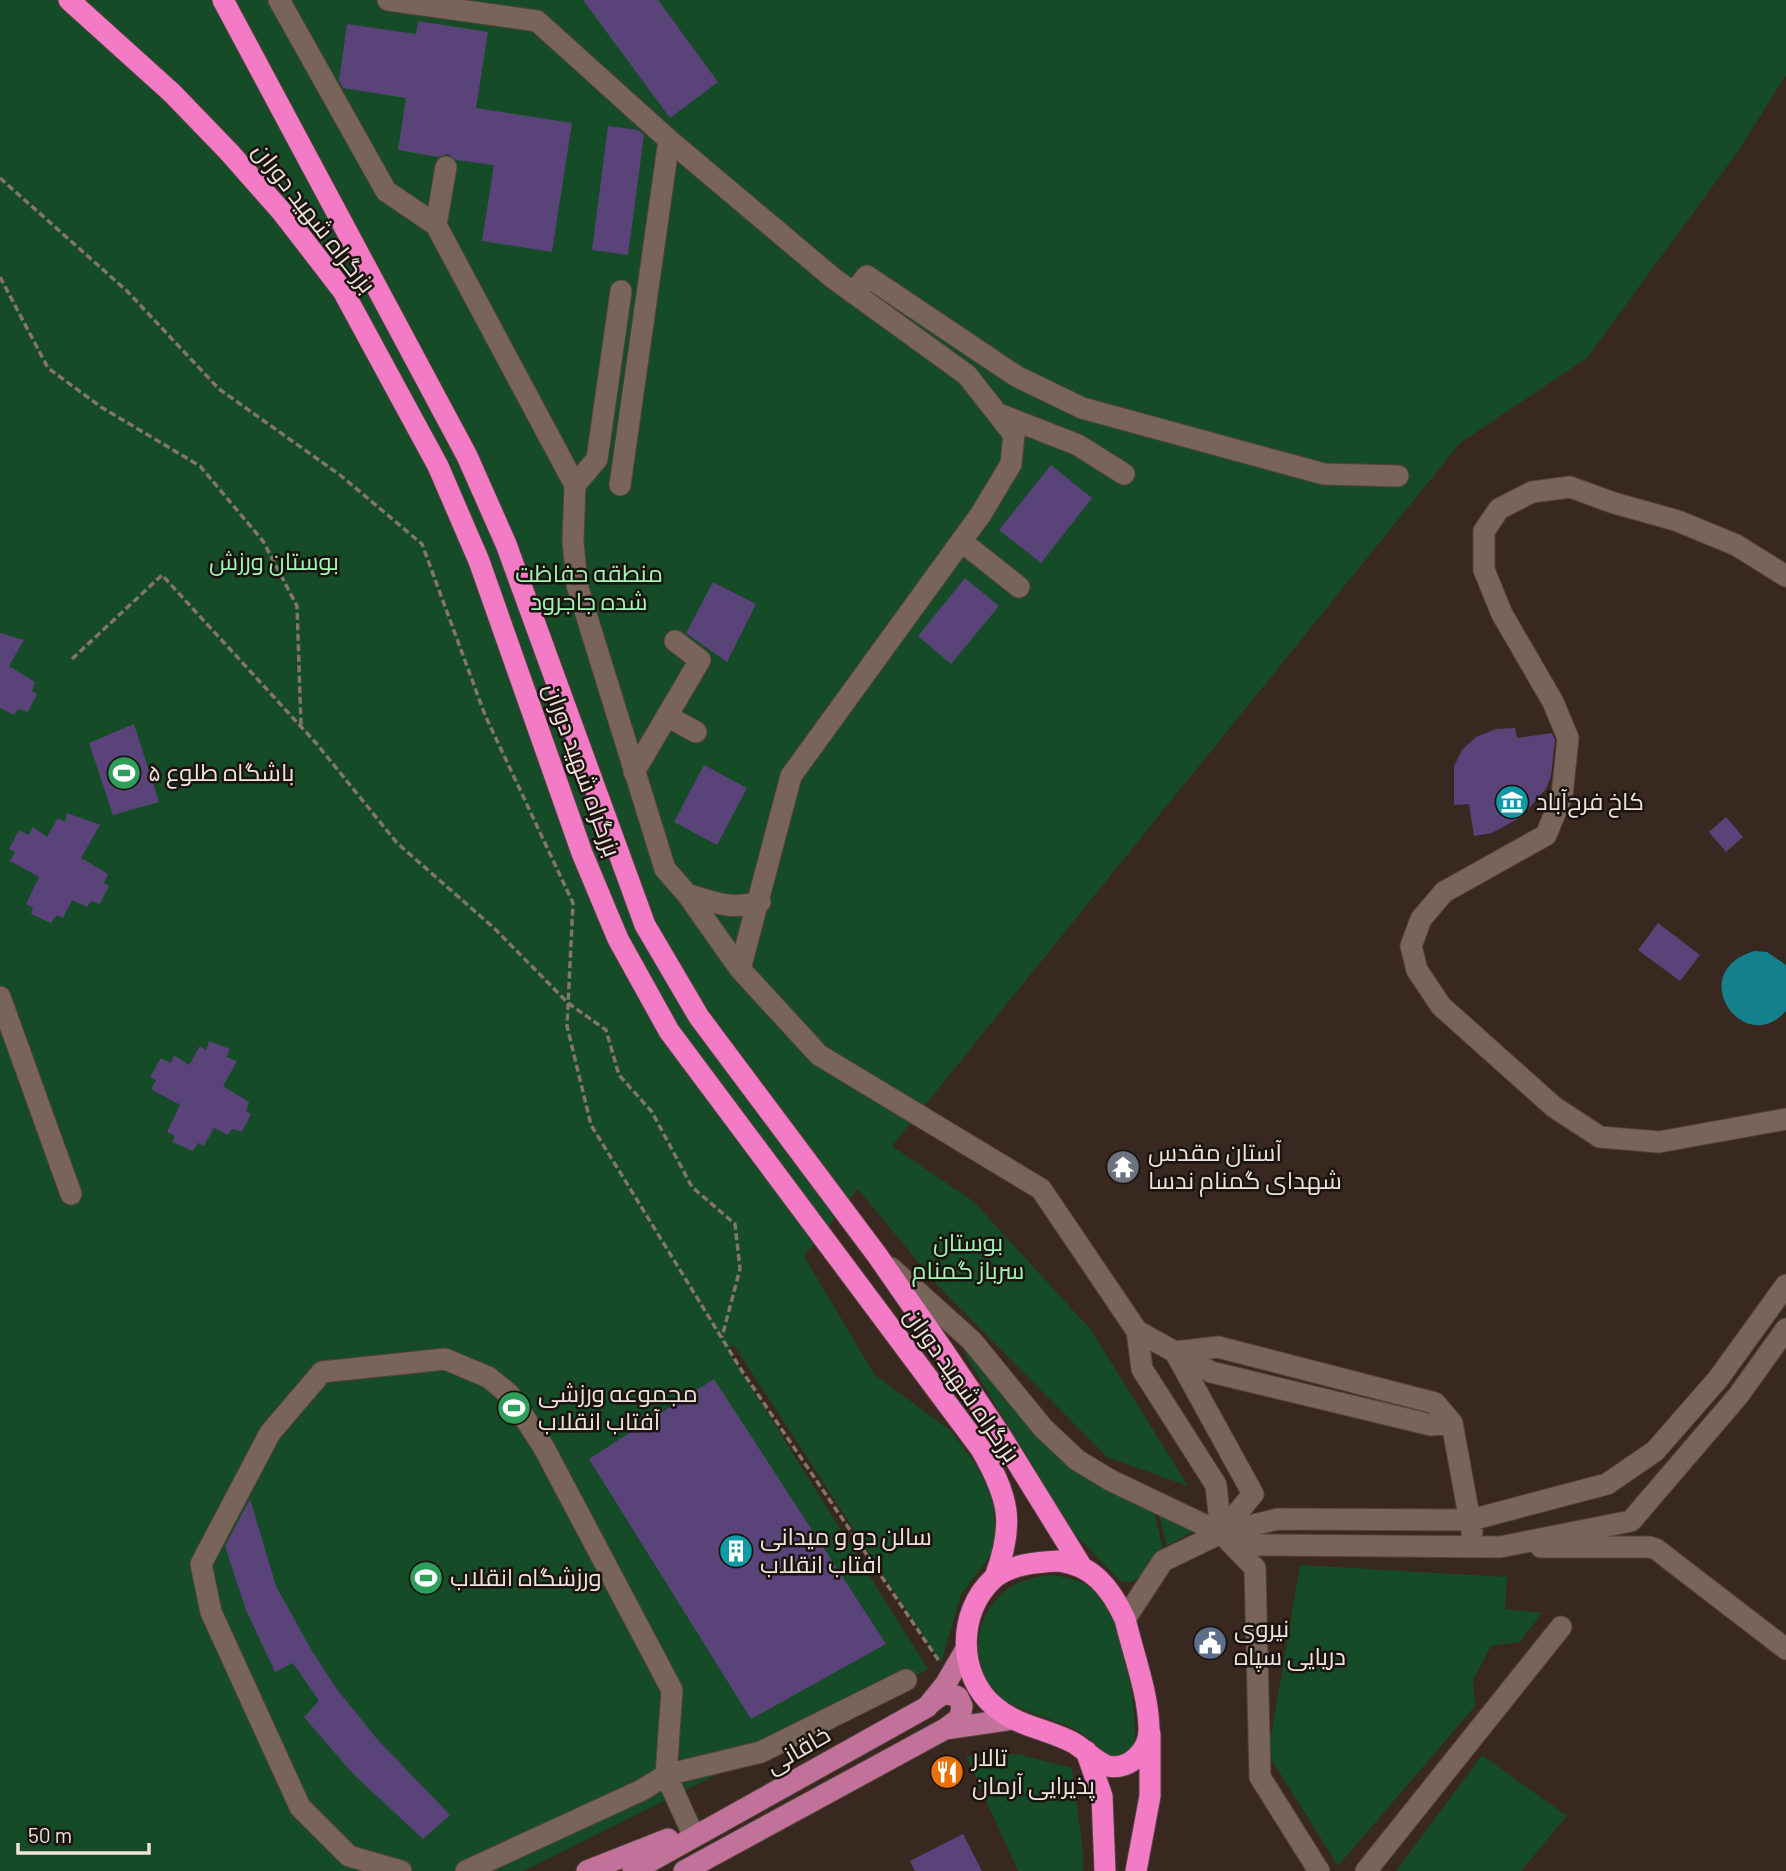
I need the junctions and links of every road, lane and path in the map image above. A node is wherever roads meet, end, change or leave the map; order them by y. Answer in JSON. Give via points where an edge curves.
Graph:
{"nodes":[{"id":1,"x":69,"y":0,"type":"edge"},
{"id":2,"x":223,"y":0,"type":"edge"},
{"id":3,"x":279,"y":0,"type":"edge"},
{"id":4,"x":388,"y":0,"type":"edge"},
{"id":5,"x":420,"y":2,"type":"edge"},
{"id":6,"x":478,"y":6,"type":"edge"},
{"id":7,"x":669,"y":140,"type":"junction"},
{"id":8,"x":446,"y":167,"type":"dead end"},
{"id":9,"x":0,"y":178,"type":"edge"},
{"id":10,"x":436,"y":225,"type":"junction"},
{"id":11,"x":0,"y":277,"type":"edge"},
{"id":12,"x":621,"y":291,"type":"dead end"},
{"id":13,"x":853,"y":293,"type":"junction"},
{"id":14,"x":998,"y":413,"type":"junction"},
{"id":15,"x":1124,"y":474,"type":"dead end"},
{"id":16,"x":1398,"y":476,"type":"dead end"},
{"id":17,"x":575,"y":485,"type":"junction"},
{"id":18,"x":621,"y":485,"type":"dead end"},
{"id":19,"x":961,"y":541,"type":"junction"},
{"id":20,"x":1786,"y":576,"type":"edge"},
{"id":21,"x":1019,"y":587,"type":"dead end"},
{"id":22,"x":675,"y":641,"type":"dead end"},
{"id":23,"x":72,"y":659,"type":"dead end"},
{"id":24,"x":667,"y":716,"type":"junction"},
{"id":25,"x":301,"y":727,"type":"junction"},
{"id":26,"x":696,"y":732,"type":"dead end"},
{"id":27,"x":634,"y":772,"type":"junction"},
{"id":28,"x":687,"y":894,"type":"junction"},
{"id":29,"x":760,"y":902,"type":"junction"},
{"id":30,"x":740,"y":969,"type":"junction"},
{"id":31,"x":0,"y":997,"type":"edge"},
{"id":32,"x":568,"y":1003,"type":"junction"},
{"id":33,"x":1786,"y":1119,"type":"edge"},
{"id":34,"x":71,"y":1194,"type":"dead end"},
{"id":35,"x":877,"y":1255,"type":"junction"},
{"id":36,"x":1786,"y":1285,"type":"edge"},
{"id":37,"x":1786,"y":1329,"type":"edge"},
{"id":38,"x":1137,"y":1331,"type":"junction"},
{"id":39,"x":722,"y":1338,"type":"junction"},
{"id":40,"x":1175,"y":1352,"type":"junction"},
{"id":41,"x":1718,"y":1379,"type":"junction"},
{"id":42,"x":1738,"y":1396,"type":"junction"},
{"id":43,"x":1471,"y":1520,"type":"junction"},
{"id":44,"x":1221,"y":1534,"type":"junction"},
{"id":45,"x":1500,"y":1547,"type":"junction"},
{"id":46,"x":1474,"y":1548,"type":"junction"},
{"id":47,"x":1080,"y":1564,"type":"junction"},
{"id":48,"x":995,"y":1577,"type":"junction"},
{"id":49,"x":1125,"y":1619,"type":"junction"},
{"id":50,"x":1561,"y":1627,"type":"dead end"},
{"id":51,"x":966,"y":1649,"type":"junction"},
{"id":52,"x":1786,"y":1649,"type":"edge"},
{"id":53,"x":941,"y":1663,"type":"dead end"},
{"id":54,"x":906,"y":1680,"type":"dead end"},
{"id":55,"x":927,"y":1707,"type":"junction"},
{"id":56,"x":1013,"y":1719,"type":"junction"},
{"id":57,"x":945,"y":1729,"type":"junction"},
{"id":58,"x":1149,"y":1729,"type":"junction"},
{"id":59,"x":1086,"y":1751,"type":"junction"},
{"id":60,"x":666,"y":1775,"type":"junction"},
{"id":61,"x":755,"y":1805,"type":"junction"},
{"id":62,"x":691,"y":1830,"type":"junction"},
{"id":63,"x":401,"y":1871,"type":"edge"},
{"id":64,"x":466,"y":1871,"type":"edge"},
{"id":65,"x":587,"y":1871,"type":"edge"},
{"id":66,"x":633,"y":1871,"type":"edge"},
{"id":67,"x":684,"y":1871,"type":"edge"},
{"id":68,"x":1105,"y":1871,"type":"edge"},
{"id":69,"x":1136,"y":1871,"type":"edge"},
{"id":70,"x":1319,"y":1871,"type":"edge"},
{"id":71,"x":1366,"y":1871,"type":"edge"}],
"edges":[{"from":1,"to":48,"type":"highway","name":"بزرگراه شهید دوران","via":[[163,84],[229,152],[344,291],[439,466],[479,561],[582,853],[618,939],[669,1031],[981,1449],[999,1480],[1009,1524]]},
{"from":2,"to":35,"type":"highway","name":"بزرگراه شهید دوران","via":[[467,456],[506,544],[645,925],[699,1017]]},
{"from":3,"to":10,"type":"street","via":[[386,191]]},
{"from":4,"to":5,"type":"street"},
{"from":5,"to":6,"type":"street"},
{"from":6,"to":7,"type":"street","via":[[537,21]]},
{"from":7,"to":13,"type":"street"},
{"from":7,"to":18,"type":"street"},
{"from":8,"to":10,"type":"street"},
{"from":9,"to":32,"type":"path","via":[[127,291],[219,389],[340,475],[422,544],[485,715],[573,903]]},
{"from":10,"to":17,"type":"street"},
{"from":11,"to":25,"type":"path","via":[[48,368],[101,407],[200,466],[263,541],[297,607]]},
{"from":12,"to":17,"type":"street","via":[[597,459]]},
{"from":13,"to":14,"type":"street","via":[[967,375]]},
{"from":13,"to":16,"type":"street","via":[[867,276],[1016,376],[1082,408],[1324,474]]},
{"from":14,"to":15,"type":"street","via":[[1078,445]]},
{"from":14,"to":19,"type":"street","via":[[1014,435],[1011,464]]},
{"from":17,"to":27,"type":"street","via":[[572,541],[577,585]]},
{"from":19,"to":21,"type":"street"},
{"from":19,"to":29,"type":"street","via":[[791,776]]},
{"from":20,"to":33,"type":"street","via":[[1736,545],[1570,486],[1532,492],[1499,509],[1484,531],[1484,570],[1502,614],[1553,702],[1568,738],[1562,796],[1546,835],[1444,892],[1420,919],[1411,946],[1417,970],[1441,1006],[1554,1107],[1600,1137],[1660,1142]]},
{"from":22,"to":24,"type":"street","via":[[701,660]]},
{"from":23,"to":25,"type":"path","via":[[162,575]]},
{"from":24,"to":26,"type":"street"},
{"from":24,"to":27,"type":"street"},
{"from":25,"to":32,"type":"path","via":[[397,843],[494,928]]},
{"from":27,"to":28,"type":"street","via":[[665,869]]},
{"from":28,"to":29,"type":"street","via":[[739,908]]},
{"from":28,"to":30,"type":"street"},
{"from":29,"to":30,"type":"street"},
{"from":30,"to":38,"type":"street","via":[[819,1055],[1041,1189]]},
{"from":31,"to":34,"type":"street"},
{"from":32,"to":39,"type":"path","via":[[567,1026],[591,1125]]},
{"from":32,"to":39,"type":"path","via":[[606,1030],[619,1074],[652,1112],[692,1187],[734,1224],[740,1269]]},
{"from":35,"to":44,"type":"street","via":[[972,1341],[1069,1454],[1110,1480]]},
{"from":35,"to":47,"type":"highway","name":"بزرگراه شهید دوران","via":[[999,1433]]},
{"from":36,"to":41,"type":"street"},
{"from":37,"to":42,"type":"street"},
{"from":38,"to":40,"type":"street"},
{"from":38,"to":44,"type":"street","via":[[1142,1369],[1216,1485]]},
{"from":39,"to":53,"type":"path"},
{"from":40,"to":43,"type":"street","via":[[1211,1372],[1431,1425],[1452,1423]]},
{"from":40,"to":44,"type":"street","via":[[1253,1494]]},
{"from":41,"to":42,"type":"street"},
{"from":41,"to":43,"type":"street","via":[[1655,1451],[1607,1484]]},
{"from":42,"to":45,"type":"street","via":[[1630,1521]]},
{"from":43,"to":44,"type":"street","via":[[1278,1519]]},
{"from":43,"to":46,"type":"street"},
{"from":44,"to":46,"type":"street","via":[[1259,1545]]},
{"from":44,"to":49,"type":"street","via":[[1163,1561]]},
{"from":44,"to":70,"type":"street","via":[[1255,1568],[1260,1777]]},
{"from":45,"to":46,"type":"street"},
{"from":45,"to":52,"type":"street","via":[[1649,1547],[1664,1553]]},
{"from":47,"to":48,"type":"highway","via":[[1023,1565]]},
{"from":47,"to":49,"type":"highway","via":[[1109,1590]]},
{"from":48,"to":51,"type":"highway","via":[[974,1606]]},
{"from":49,"to":58,"type":"highway"},
{"from":50,"to":71,"type":"street"},
{"from":51,"to":55,"type":"main road","name":"خاقانی"},
{"from":51,"to":56,"type":"highway","via":[[980,1690],[994,1707]]},
{"from":54,"to":60,"type":"street","via":[[761,1752]]},
{"from":55,"to":57,"type":"main road","via":[[941,1695],[958,1696],[960,1718]]},
{"from":55,"to":61,"type":"main road","name":"خاقانی"},
{"from":56,"to":57,"type":"main road","name":"خاقانی"},
{"from":56,"to":59,"type":"highway"},
{"from":57,"to":67,"type":"main road","name":"خاقانی"},
{"from":58,"to":59,"type":"highway","via":[[1142,1752],[1121,1766],[1107,1766]]},
{"from":58,"to":69,"type":"highway","via":[[1150,1796]]},
{"from":59,"to":68,"type":"highway","via":[[1102,1796]]},
{"from":60,"to":62,"type":"street"},
{"from":60,"to":63,"type":"street","via":[[672,1690],[543,1447],[509,1394],[488,1377],[445,1359],[323,1372],[270,1433],[201,1564],[211,1612],[300,1807],[349,1856]]},
{"from":60,"to":64,"type":"street"},
{"from":61,"to":62,"type":"main road"},
{"from":61,"to":66,"type":"main road","name":"خاقانی"},
{"from":62,"to":65,"type":"main road"}]}
